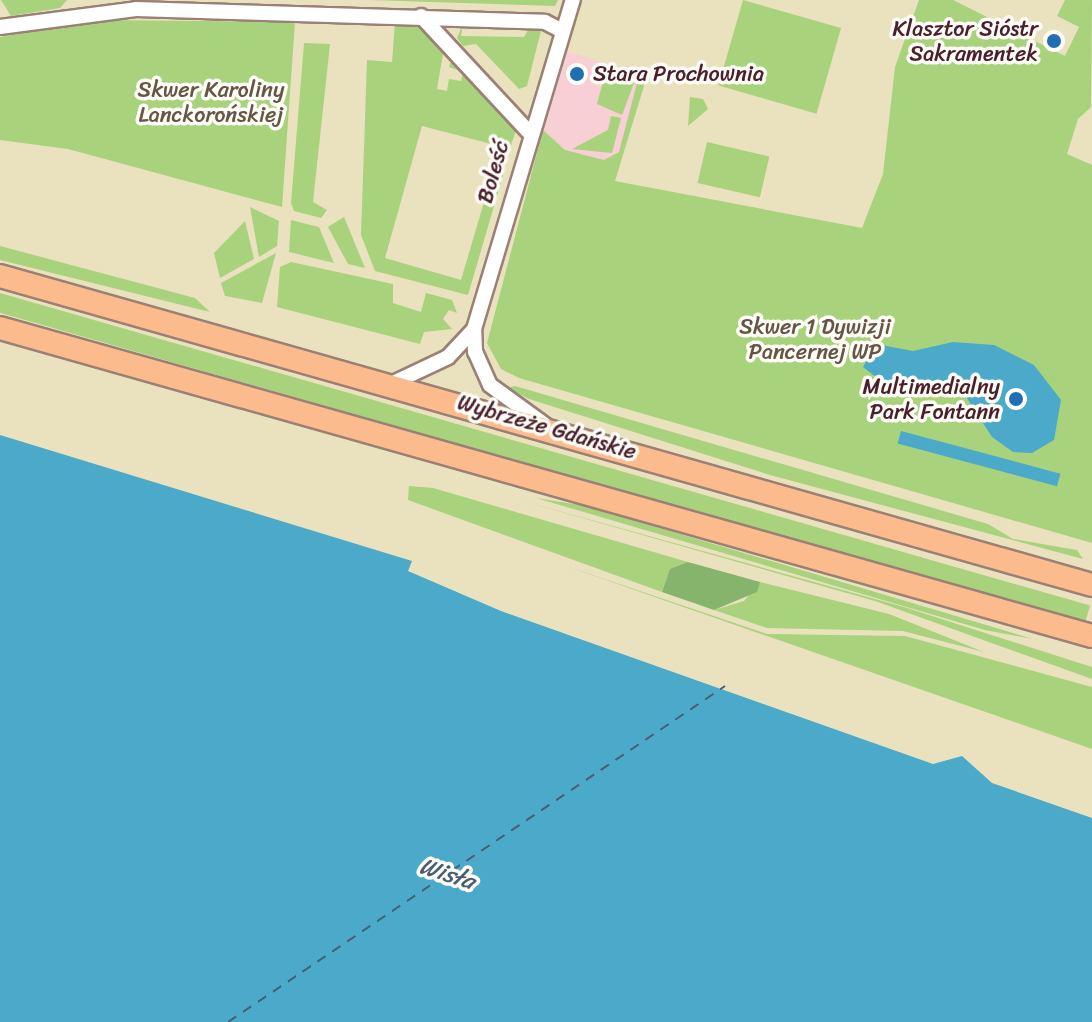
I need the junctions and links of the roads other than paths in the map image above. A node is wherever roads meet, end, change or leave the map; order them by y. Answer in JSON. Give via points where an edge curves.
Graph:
{"nodes":[{"id":1,"x":573,"y":0,"type":"edge"},
{"id":2,"x":420,"y":16,"type":"junction"},
{"id":3,"x":0,"y":27,"type":"edge"},
{"id":4,"x":561,"y":30,"type":"junction"},
{"id":5,"x":528,"y":131,"type":"junction"},
{"id":6,"x":0,"y":276,"type":"edge"},
{"id":7,"x":0,"y":328,"type":"edge"},
{"id":8,"x":474,"y":329,"type":"junction"},
{"id":9,"x":391,"y":384,"type":"junction"},
{"id":10,"x":549,"y":428,"type":"junction"},
{"id":11,"x":1092,"y":585,"type":"edge"},
{"id":12,"x":1092,"y":636,"type":"edge"}],
"edges":[{"from":1,"to":4,"type":"street","name":"Boleść"},
{"from":2,"to":3,"type":"street","via":[[136,9]]},
{"from":2,"to":4,"type":"street","via":[[545,22]]},
{"from":2,"to":5,"type":"street"},
{"from":4,"to":5,"type":"street","name":"Boleść"},
{"from":5,"to":8,"type":"street","name":"Boleść"},
{"from":6,"to":9,"type":"main road","name":"Wybrzeże Gdańskie"},
{"from":7,"to":12,"type":"main road"},
{"from":8,"to":9,"type":"street","name":"Boleść","via":[[448,357]]},
{"from":8,"to":10,"type":"street","name":"Boleść","via":[[475,352],[490,385]]},
{"from":9,"to":10,"type":"main road","name":"Wybrzeże Gdańskie"},
{"from":10,"to":11,"type":"main road","name":"Wybrzeże Gdańskie"}]}
